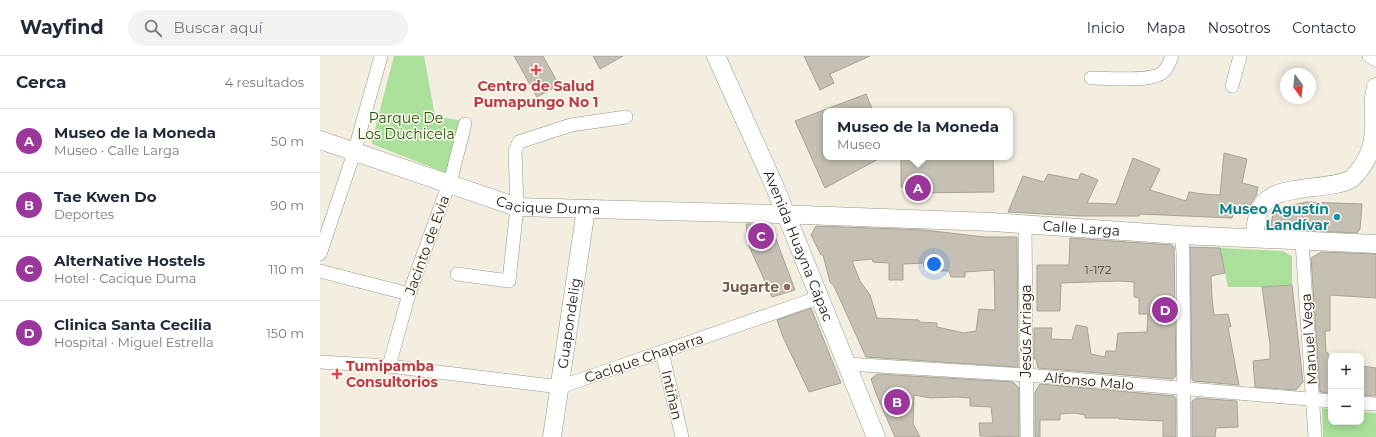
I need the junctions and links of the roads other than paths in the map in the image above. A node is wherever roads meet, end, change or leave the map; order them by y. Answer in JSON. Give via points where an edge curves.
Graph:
{"nodes":[{"id":1,"x":381,"y":56,"type":"edge"},
{"id":2,"x":716,"y":56,"type":"edge"},
{"id":3,"x":1172,"y":56,"type":"edge"},
{"id":4,"x":1240,"y":56,"type":"edge"},
{"id":5,"x":1369,"y":56,"type":"edge"},
{"id":6,"x":1376,"y":60,"type":"edge"},
{"id":7,"x":1092,"y":78,"type":"dead end"},
{"id":8,"x":1232,"y":86,"type":"dead end"},
{"id":9,"x":1375,"y":92,"type":"edge"},
{"id":10,"x":626,"y":117,"type":"dead end"},
{"id":11,"x":1375,"y":119,"type":"edge"},
{"id":12,"x":465,"y":124,"type":"dead end"},
{"id":13,"x":320,"y":140,"type":"edge"},
{"id":14,"x":354,"y":153,"type":"junction"},
{"id":15,"x":448,"y":184,"type":"junction"},
{"id":16,"x":517,"y":207,"type":"junction"},
{"id":17,"x":586,"y":209,"type":"junction"},
{"id":18,"x":786,"y":214,"type":"junction"},
{"id":19,"x":1025,"y":225,"type":"junction"},
{"id":20,"x":1181,"y":235,"type":"junction"},
{"id":21,"x":1254,"y":238,"type":"junction"},
{"id":22,"x":1302,"y":242,"type":"junction"},
{"id":23,"x":1376,"y":244,"type":"edge"},
{"id":24,"x":320,"y":254,"type":"edge"},
{"id":25,"x":320,"y":271,"type":"edge"},
{"id":26,"x":457,"y":274,"type":"dead end"},
{"id":27,"x":409,"y":294,"type":"junction"},
{"id":28,"x":820,"y":298,"type":"junction"},
{"id":29,"x":662,"y":352,"type":"junction"},
{"id":30,"x":320,"y":362,"type":"edge"},
{"id":31,"x":847,"y":364,"type":"junction"},
{"id":32,"x":389,"y":366,"type":"junction"},
{"id":33,"x":1026,"y":375,"type":"junction"},
{"id":34,"x":560,"y":387,"type":"junction"},
{"id":35,"x":1183,"y":389,"type":"junction"},
{"id":36,"x":1313,"y":400,"type":"junction"},
{"id":37,"x":1328,"y":401,"type":"edge"},
{"id":38,"x":1364,"y":403,"type":"edge"},
{"id":39,"x":1376,"y":404,"type":"edge"},
{"id":40,"x":552,"y":437,"type":"edge"},
{"id":41,"x":682,"y":437,"type":"edge"},
{"id":42,"x":876,"y":437,"type":"edge"},
{"id":43,"x":1027,"y":437,"type":"edge"},
{"id":44,"x":1184,"y":437,"type":"edge"},
{"id":45,"x":1315,"y":437,"type":"edge"}],
"edges":[{"from":1,"to":14,"type":"street"},
{"from":2,"to":18,"type":"street","name":"Avenida Huayna Cápac"},
{"from":3,"to":7,"type":"street","via":[[1162,74],[1151,78]]},
{"from":4,"to":8,"type":"street"},
{"from":5,"to":6,"type":"street"},
{"from":9,"to":11,"type":"street"},
{"from":10,"to":16,"type":"street","via":[[571,125],[519,142],[515,151]]},
{"from":11,"to":21,"type":"street","via":[[1371,150],[1364,165],[1350,180],[1282,192],[1271,197],[1261,206]]},
{"from":12,"to":15,"type":"street","name":"Jacinto de Evia"},
{"from":13,"to":14,"type":"street","name":"Cacique Duma"},
{"from":14,"to":15,"type":"street","name":"Cacique Duma"},
{"from":14,"to":24,"type":"street"},
{"from":15,"to":16,"type":"street","name":"Cacique Duma"},
{"from":15,"to":27,"type":"street","name":"Jacinto de Evia"},
{"from":16,"to":17,"type":"street","name":"Cacique Duma"},
{"from":16,"to":26,"type":"street","via":[[509,281]]},
{"from":17,"to":18,"type":"street","name":"Cacique Duma"},
{"from":17,"to":34,"type":"street","name":"Guapondelig"},
{"from":18,"to":19,"type":"street","name":"Calle Larga"},
{"from":18,"to":28,"type":"street","name":"Avenida Huayna Cápac"},
{"from":19,"to":20,"type":"street","name":"Calle Larga"},
{"from":19,"to":33,"type":"street","name":"Jesús Arriaga"},
{"from":20,"to":21,"type":"street","name":"Calle Larga"},
{"from":20,"to":35,"type":"street"},
{"from":21,"to":22,"type":"street","name":"Calle Larga"},
{"from":22,"to":23,"type":"street","name":"Calle Larga"},
{"from":22,"to":36,"type":"street","name":"Manuel Vega"},
{"from":25,"to":27,"type":"street"},
{"from":27,"to":32,"type":"street","name":"Jacinto de Evia"},
{"from":28,"to":29,"type":"street","name":"Cacique Chaparra"},
{"from":28,"to":31,"type":"street","name":"Avenida Huayna Cápac"},
{"from":29,"to":34,"type":"street","name":"Cacique Chaparra"},
{"from":29,"to":41,"type":"street","name":"Intiñan"},
{"from":30,"to":32,"type":"street","name":"Cacique Chaparra"},
{"from":31,"to":33,"type":"street","name":"Alfonso Malo"},
{"from":31,"to":42,"type":"street","name":"Avenida Huayna Cápac"},
{"from":32,"to":34,"type":"street","name":"Cacique Chaparra"},
{"from":33,"to":35,"type":"street","name":"Alfonso Malo"},
{"from":33,"to":43,"type":"street","name":"Jesús Arriaga"},
{"from":34,"to":40,"type":"street","name":"Guapondelig"},
{"from":35,"to":36,"type":"street","name":"Alfonso Malo"},
{"from":35,"to":44,"type":"street"},
{"from":36,"to":37,"type":"street","name":"Alfonso Malo"},
{"from":36,"to":45,"type":"street","name":"Manuel Vega"},
{"from":38,"to":39,"type":"street"}]}
